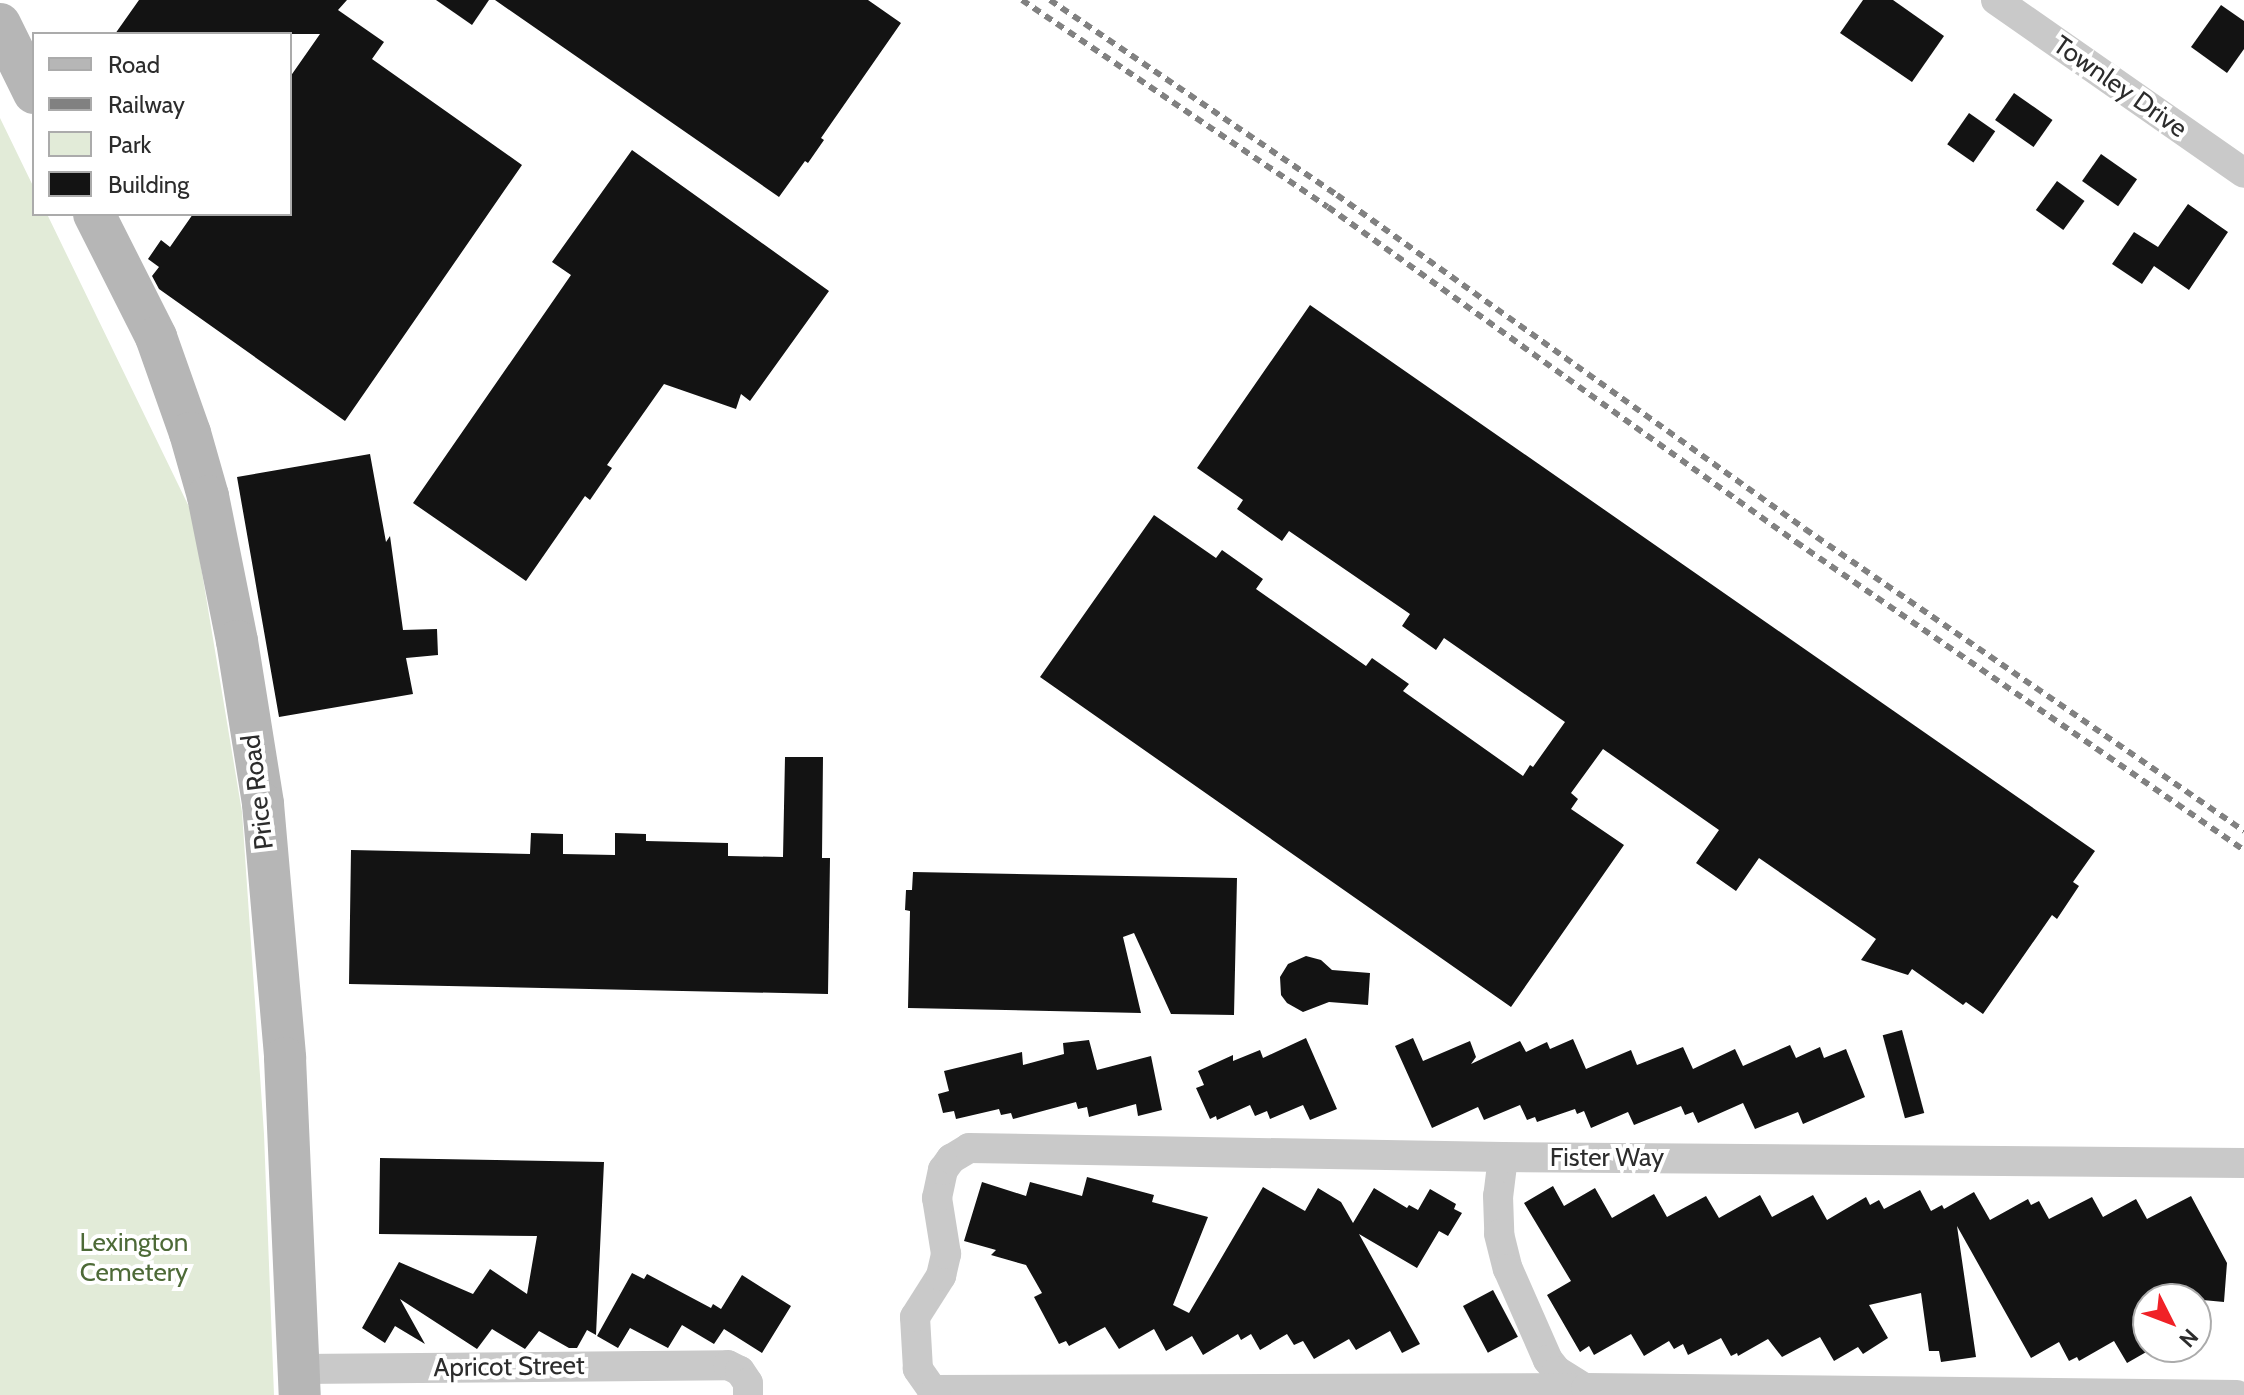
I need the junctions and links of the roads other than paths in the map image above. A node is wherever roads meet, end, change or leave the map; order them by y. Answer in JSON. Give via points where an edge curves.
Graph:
{"nodes":[{"id":1,"x":1996,"y":0,"type":"edge"},
{"id":2,"x":0,"y":24,"type":"edge"},
{"id":3,"x":32,"y":89,"type":"edge"},
{"id":4,"x":2244,"y":173,"type":"edge"},
{"id":5,"x":95,"y":216,"type":"edge"},
{"id":6,"x":1503,"y":1157,"type":"junction"},
{"id":7,"x":2244,"y":1163,"type":"edge"},
{"id":8,"x":2244,"y":1367,"type":"edge"},
{"id":9,"x":300,"y":1382,"type":"edge"},
{"id":10,"x":934,"y":1392,"type":"edge"},
{"id":11,"x":1586,"y":1392,"type":"edge"},
{"id":12,"x":748,"y":1395,"type":"edge"},
{"id":13,"x":2237,"y":1395,"type":"edge"}],
"edges":[{"from":1,"to":4,"type":"street","name":"Townley Drive"},
{"from":2,"to":3,"type":"street"},
{"from":5,"to":9,"type":"street","name":"Price Road","via":[[156,337],[190,433],[237,641],[263,804],[285,1058]]},
{"from":6,"to":7,"type":"street","name":"Fister Way"},
{"from":6,"to":10,"type":"street","name":"Fister Way","via":[[969,1148],[943,1170],[937,1198],[946,1254],[941,1276],[915,1317],[918,1369]]},
{"from":6,"to":11,"type":"street","via":[[1499,1234],[1508,1269],[1548,1360]]},
{"from":8,"to":13,"type":"street"},
{"from":9,"to":12,"type":"street","name":"Apricot Street","via":[[718,1365],[740,1371]]},
{"from":10,"to":11,"type":"street"},
{"from":11,"to":13,"type":"street"}]}
